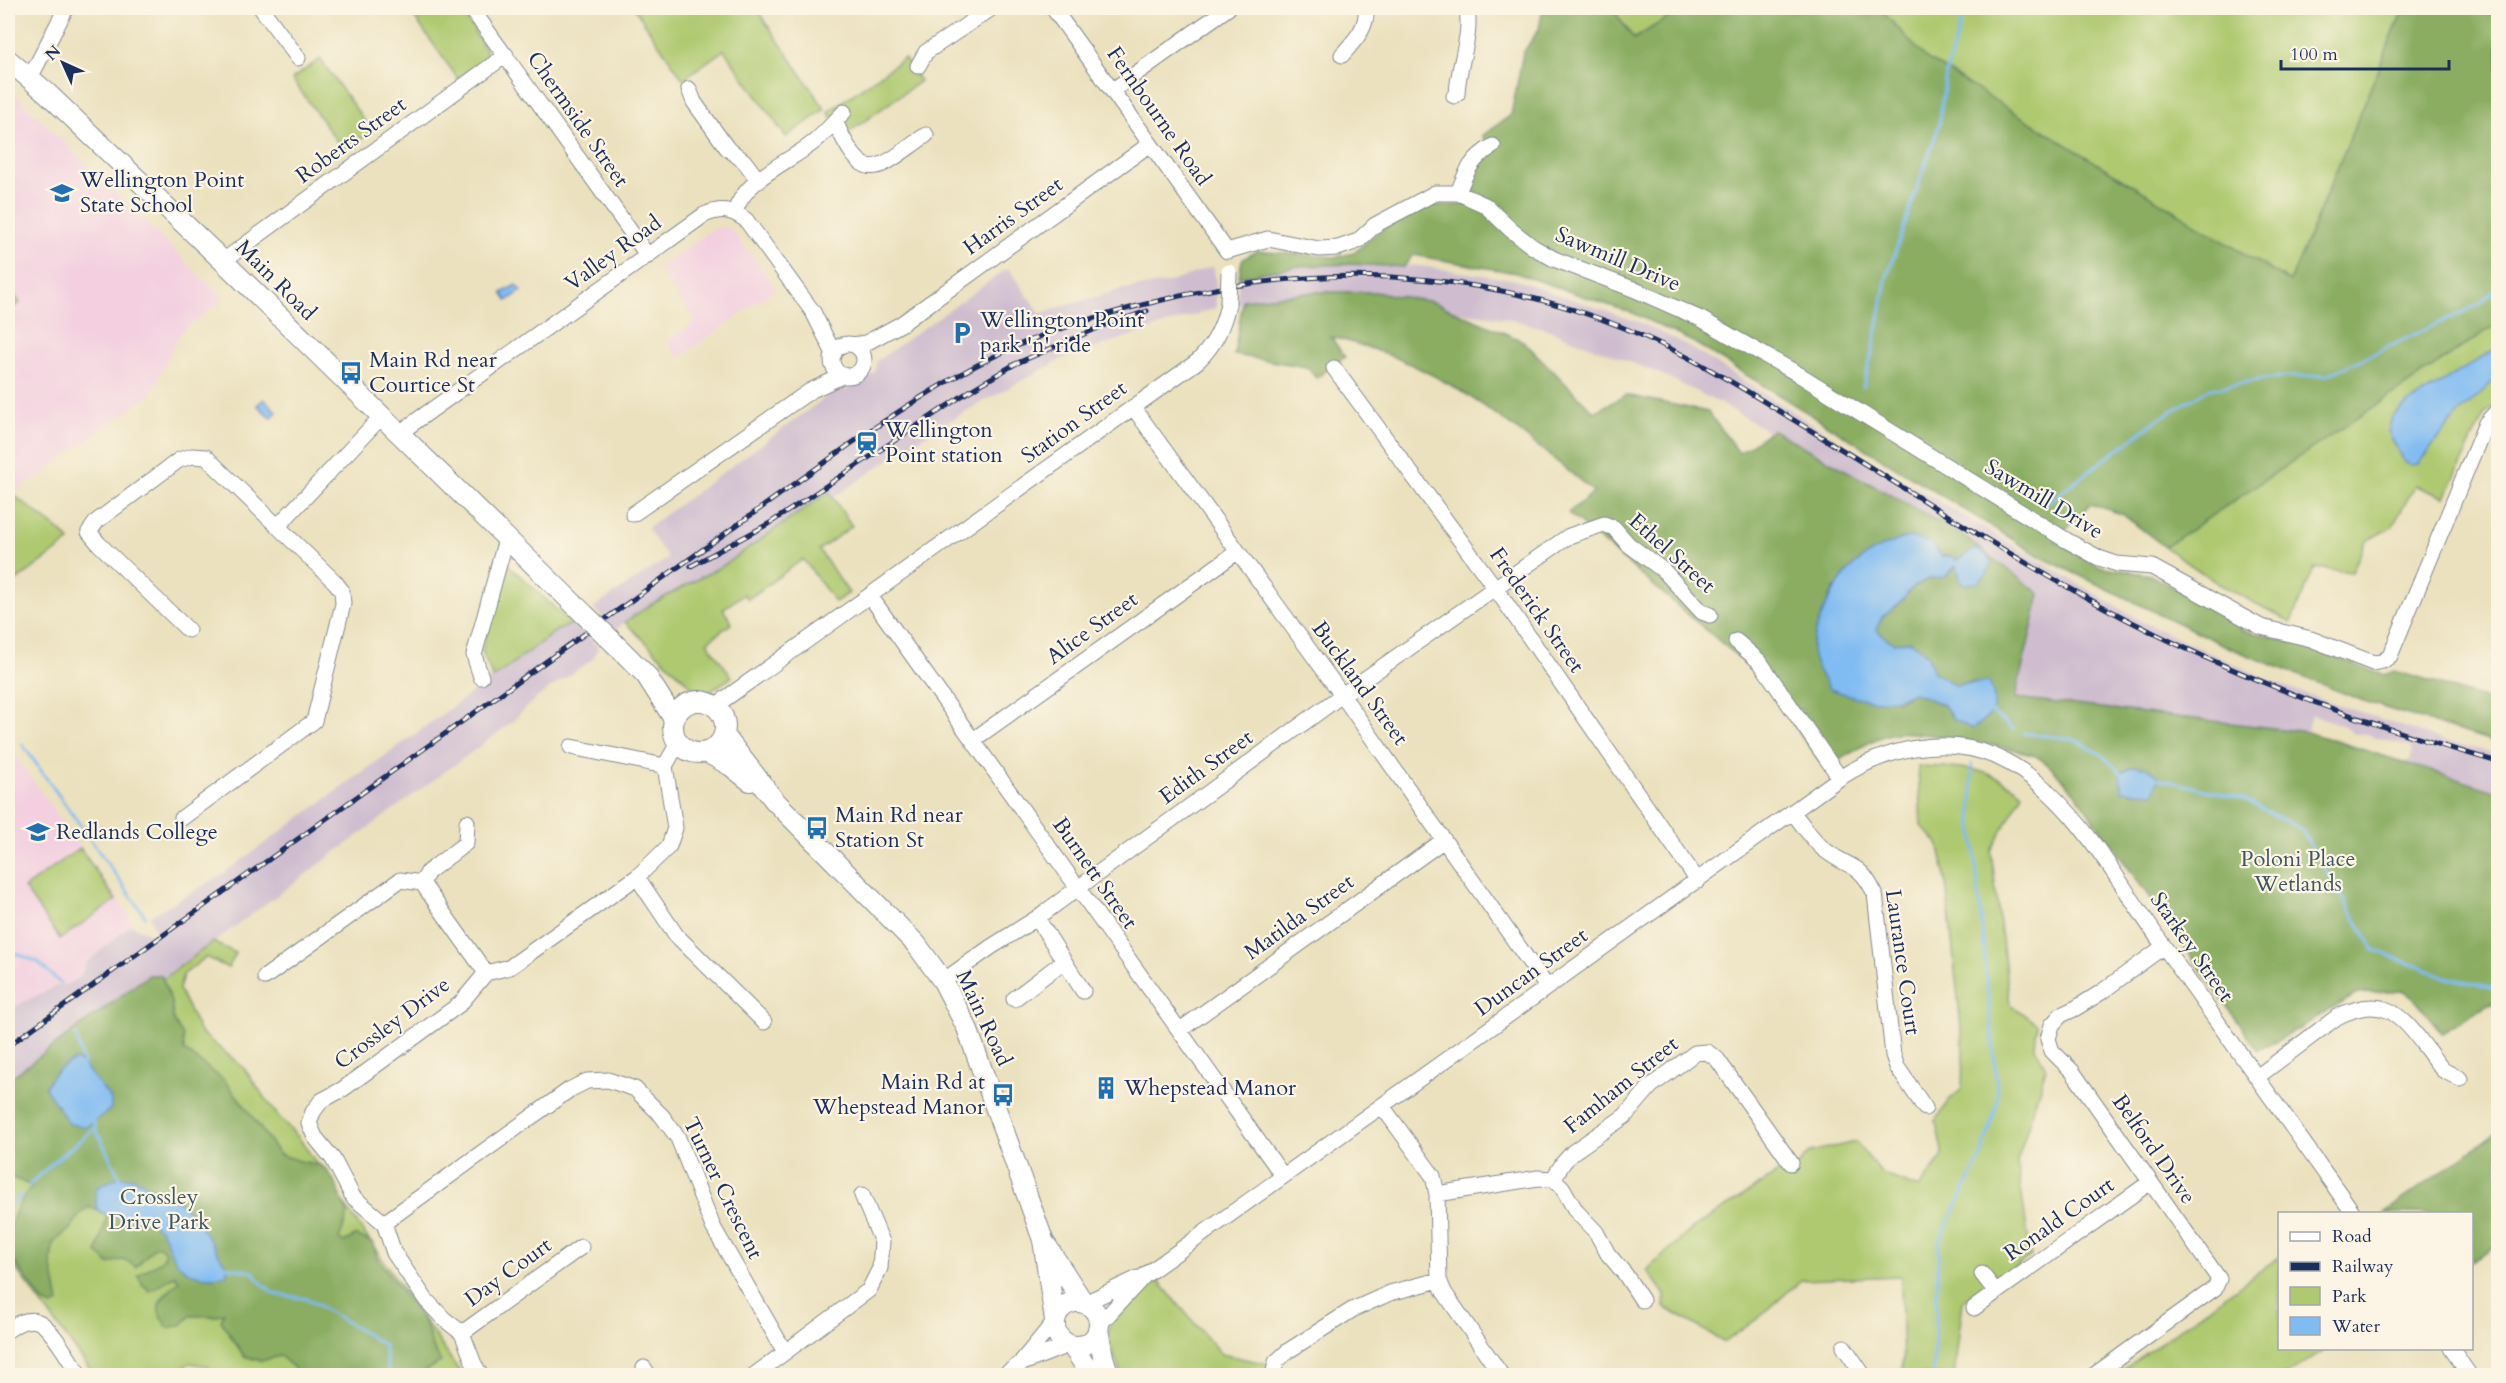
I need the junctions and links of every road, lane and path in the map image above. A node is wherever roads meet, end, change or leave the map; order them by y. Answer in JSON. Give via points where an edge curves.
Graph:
{"nodes":[{"id":1,"x":66,"y":8,"type":"edge"},
{"id":2,"x":261,"y":8,"type":"edge"},
{"id":3,"x":471,"y":8,"type":"edge"},
{"id":4,"x":992,"y":8,"type":"edge"},
{"id":5,"x":1053,"y":8,"type":"edge"},
{"id":6,"x":1228,"y":8,"type":"edge"},
{"id":7,"x":1366,"y":8,"type":"edge"},
{"id":8,"x":1467,"y":8,"type":"edge"},
{"id":9,"x":506,"y":55,"type":"junction"},
{"id":10,"x":1342,"y":55,"type":"dead end"},
{"id":11,"x":298,"y":58,"type":"dead end"},
{"id":12,"x":8,"y":60,"type":"edge"},
{"id":13,"x":918,"y":66,"type":"dead end"},
{"id":14,"x":30,"y":78,"type":"junction"},
{"id":15,"x":689,"y":89,"type":"dead end"},
{"id":16,"x":1113,"y":90,"type":"junction"},
{"id":17,"x":1454,"y":96,"type":"dead end"},
{"id":18,"x":926,"y":135,"type":"dead end"},
{"id":19,"x":1150,"y":144,"type":"junction"},
{"id":20,"x":1493,"y":146,"type":"dead end"},
{"id":21,"x":759,"y":181,"type":"junction"},
{"id":22,"x":1458,"y":193,"type":"junction"},
{"id":23,"x":735,"y":212,"type":"junction"},
{"id":24,"x":1227,"y":251,"type":"junction"},
{"id":25,"x":648,"y":256,"type":"junction"},
{"id":26,"x":223,"y":261,"type":"junction"},
{"id":27,"x":813,"y":312,"type":"junction"},
{"id":28,"x":901,"y":324,"type":"junction"},
{"id":29,"x":852,"y":345,"type":"junction"},
{"id":30,"x":833,"y":357,"type":"junction"},
{"id":31,"x":863,"y":364,"type":"junction"},
{"id":32,"x":1334,"y":368,"type":"dead end"},
{"id":33,"x":844,"y":375,"type":"junction"},
{"id":34,"x":810,"y":391,"type":"junction"},
{"id":35,"x":1133,"y":407,"type":"junction"},
{"id":36,"x":2499,"y":410,"type":"edge"},
{"id":37,"x":381,"y":417,"type":"junction"},
{"id":38,"x":398,"y":434,"type":"junction"},
{"id":39,"x":633,"y":514,"type":"dead end"},
{"id":40,"x":278,"y":526,"type":"junction"},
{"id":41,"x":506,"y":539,"type":"junction"},
{"id":42,"x":1237,"y":552,"type":"junction"},
{"id":43,"x":1496,"y":589,"type":"junction"},
{"id":44,"x":870,"y":596,"type":"junction"},
{"id":45,"x":1710,"y":615,"type":"dead end"},
{"id":46,"x":188,"y":630,"type":"dead end"},
{"id":47,"x":1736,"y":641,"type":"dead end"},
{"id":48,"x":646,"y":675,"type":"junction"},
{"id":49,"x":481,"y":677,"type":"dead end"},
{"id":50,"x":1342,"y":695,"type":"junction"},
{"id":51,"x":693,"y":702,"type":"junction"},
{"id":52,"x":715,"y":706,"type":"junction"},
{"id":53,"x":674,"y":719,"type":"junction"},
{"id":54,"x":724,"y":735,"type":"junction"},
{"id":55,"x":974,"y":740,"type":"junction"},
{"id":56,"x":678,"y":743,"type":"junction"},
{"id":57,"x":571,"y":747,"type":"dead end"},
{"id":58,"x":1960,"y":748,"type":"joint"},
{"id":59,"x":706,"y":752,"type":"junction"},
{"id":60,"x":665,"y":766,"type":"junction"},
{"id":61,"x":1840,"y":778,"type":"junction"},
{"id":62,"x":774,"y":800,"type":"junction"},
{"id":63,"x":1792,"y":812,"type":"junction"},
{"id":64,"x":182,"y":818,"type":"dead end"},
{"id":65,"x":467,"y":822,"type":"dead end"},
{"id":66,"x":1444,"y":840,"type":"junction"},
{"id":67,"x":636,"y":877,"type":"junction"},
{"id":68,"x":1698,"y":881,"type":"junction"},
{"id":69,"x":422,"y":883,"type":"junction"},
{"id":70,"x":1078,"y":888,"type":"junction"},
{"id":71,"x":1037,"y":918,"type":"junction"},
{"id":72,"x":2163,"y":947,"type":"junction"},
{"id":73,"x":1064,"y":961,"type":"junction"},
{"id":74,"x":486,"y":974,"type":"junction"},
{"id":75,"x":265,"y":977,"type":"dead end"},
{"id":76,"x":943,"y":981,"type":"junction"},
{"id":77,"x":1547,"y":987,"type":"junction"},
{"id":78,"x":1083,"y":991,"type":"dead end"},
{"id":79,"x":1014,"y":999,"type":"dead end"},
{"id":80,"x":764,"y":1022,"type":"dead end"},
{"id":81,"x":1180,"y":1030,"type":"junction"},
{"id":82,"x":2257,"y":1077,"type":"junction"},
{"id":83,"x":2460,"y":1079,"type":"dead end"},
{"id":84,"x":1382,"y":1106,"type":"junction"},
{"id":85,"x":1925,"y":1108,"type":"dead end"},
{"id":86,"x":1791,"y":1164,"type":"dead end"},
{"id":87,"x":1283,"y":1176,"type":"junction"},
{"id":88,"x":1553,"y":1179,"type":"junction"},
{"id":89,"x":2149,"y":1183,"type":"junction"},
{"id":90,"x":1437,"y":1194,"type":"junction"},
{"id":91,"x":862,"y":1195,"type":"dead end"},
{"id":92,"x":2353,"y":1212,"type":"edge"},
{"id":93,"x":384,"y":1223,"type":"junction"},
{"id":94,"x":1043,"y":1240,"type":"junction"},
{"id":95,"x":581,"y":1247,"type":"dead end"},
{"id":96,"x":1982,"y":1274,"type":"dead end"},
{"id":97,"x":1144,"y":1276,"type":"junction"},
{"id":98,"x":1439,"y":1280,"type":"junction"},
{"id":99,"x":1996,"y":1292,"type":"junction"},
{"id":100,"x":1642,"y":1300,"type":"dead end"},
{"id":101,"x":1084,"y":1303,"type":"junction"},
{"id":102,"x":1974,"y":1308,"type":"dead end"},
{"id":103,"x":1054,"y":1321,"type":"junction"},
{"id":104,"x":1099,"y":1327,"type":"junction"},
{"id":105,"x":8,"y":1330,"type":"edge"},
{"id":106,"x":462,"y":1333,"type":"junction"},
{"id":107,"x":1070,"y":1345,"type":"junction"},
{"id":108,"x":1844,"y":1347,"type":"dead end"},
{"id":109,"x":2452,"y":1350,"type":"edge"},
{"id":110,"x":785,"y":1352,"type":"junction"},
{"id":111,"x":1020,"y":1364,"type":"junction"},
{"id":112,"x":80,"y":1376,"type":"edge"},
{"id":113,"x":481,"y":1376,"type":"edge"},
{"id":114,"x":753,"y":1376,"type":"edge"},
{"id":115,"x":1004,"y":1376,"type":"edge"},
{"id":116,"x":1092,"y":1376,"type":"edge"},
{"id":117,"x":1109,"y":1376,"type":"edge"},
{"id":118,"x":1273,"y":1376,"type":"edge"},
{"id":119,"x":1503,"y":1376,"type":"edge"},
{"id":120,"x":1864,"y":1376,"type":"edge"},
{"id":121,"x":2093,"y":1376,"type":"edge"},
{"id":122,"x":2470,"y":1376,"type":"edge"}],
"edges":[{"from":1,"to":14,"type":"street"},
{"from":2,"to":11,"type":"street"},
{"from":3,"to":9,"type":"street","name":"Chermside Street"},
{"from":4,"to":13,"type":"street","via":[[926,52]]},
{"from":5,"to":16,"type":"street","name":"Fernbourne Road"},
{"from":6,"to":16,"type":"street"},
{"from":7,"to":10,"type":"street","via":[[1360,34]]},
{"from":8,"to":17,"type":"street","via":[[1468,40]]},
{"from":9,"to":25,"type":"street","name":"Chermside Street"},
{"from":9,"to":26,"type":"street","name":"Roberts Street"},
{"from":12,"to":14,"type":"main road","name":"Main Road"},
{"from":14,"to":26,"type":"main road","name":"Main Road"},
{"from":15,"to":21,"type":"street","via":[[727,148],[744,161]]},
{"from":16,"to":19,"type":"street","name":"Fernbourne Road"},
{"from":18,"to":21,"type":"street","via":[[873,168],[850,153],[840,117],[813,143]]},
{"from":19,"to":24,"type":"street","name":"Fernbourne Road"},
{"from":19,"to":28,"type":"street","name":"Harris Street"},
{"from":20,"to":22,"type":"street","via":[[1480,153],[1467,168]]},
{"from":21,"to":23,"type":"street","via":[[746,190]]},
{"from":22,"to":24,"type":"street","via":[[1434,193],[1375,225],[1358,241],[1338,248],[1319,249],[1268,239]]},
{"from":22,"to":36,"type":"street","name":"Sawmill Drive","via":[[1485,205],[1511,230],[1554,259],[1633,289],[1720,330],[1798,374],[2099,558],[2152,567],[2261,627],[2311,639],[2373,663],[2390,656],[2486,423]]},
{"from":23,"to":25,"type":"street","name":"Valley Road","via":[[720,209],[704,215]]},
{"from":23,"to":27,"type":"street","via":[[746,220]]},
{"from":24,"to":35,"type":"street","name":"Station Street","bridge":true,"via":[[1227,304],[1224,323],[1212,347]]},
{"from":25,"to":38,"type":"street","name":"Valley Road"},
{"from":26,"to":37,"type":"main road","name":"Main Road"},
{"from":27,"to":29,"type":"street"},
{"from":27,"to":30,"type":"street"},
{"from":28,"to":29,"type":"street","name":"Harris Street","via":[[866,343]]},
{"from":28,"to":31,"type":"street","name":"Harris Street"},
{"from":29,"to":30,"type":"street","via":[[840,347]]},
{"from":29,"to":31,"type":"street","via":[[862,352]]},
{"from":30,"to":33,"type":"street","via":[[836,370]]},
{"from":30,"to":34,"type":"street"},
{"from":31,"to":33,"type":"street","via":[[856,374]]},
{"from":32,"to":43,"type":"street","name":"Frederick Street"},
{"from":33,"to":34,"type":"street"},
{"from":34,"to":39,"type":"street"},
{"from":35,"to":42,"type":"street","name":"Buckland Street"},
{"from":35,"to":44,"type":"street","name":"Station Street"},
{"from":37,"to":38,"type":"main road","name":"Main Road"},
{"from":37,"to":40,"type":"street"},
{"from":38,"to":41,"type":"main road","name":"Main Road"},
{"from":40,"to":46,"type":"street","via":[[206,458],[192,456],[179,460],[97,521],[89,532],[99,544]]},
{"from":40,"to":64,"type":"street","via":[[342,591],[343,604],[314,721]]},
{"from":41,"to":48,"type":"main road","name":"Main Road","bridge":true},
{"from":41,"to":49,"type":"street","via":[[474,655]]},
{"from":42,"to":50,"type":"street","name":"Buckland Street"},
{"from":42,"to":55,"type":"street","name":"Alice Street"},
{"from":43,"to":45,"type":"street","name":"Ethel Street","via":[[1569,536],[1604,524],[1614,528],[1628,544],[1664,571],[1702,612]]},
{"from":43,"to":50,"type":"street","name":"Edith Street"},
{"from":43,"to":68,"type":"street","name":"Frederick Street"},
{"from":44,"to":52,"type":"street","name":"Station Street"},
{"from":44,"to":55,"type":"street","name":"Burnett Street"},
{"from":47,"to":61,"type":"street","via":[[1760,662]]},
{"from":48,"to":51,"type":"main road","name":"Main Road"},
{"from":48,"to":53,"type":"main road","name":"Main Road"},
{"from":50,"to":66,"type":"street","name":"Buckland Street"},
{"from":50,"to":70,"type":"street","name":"Edith Street"},
{"from":51,"to":52,"type":"main road","name":"Main Road"},
{"from":51,"to":53,"type":"main road","via":[[684,705]]},
{"from":52,"to":54,"type":"main road","name":"Main Road","via":[[724,719]]},
{"from":53,"to":56,"type":"main road","name":"Main Road"},
{"from":54,"to":59,"type":"main road"},
{"from":54,"to":62,"type":"main road","name":"Main Road"},
{"from":55,"to":70,"type":"street","name":"Burnett Street"},
{"from":56,"to":59,"type":"main road","name":"Main Road","via":[[691,751]]},
{"from":56,"to":60,"type":"street"},
{"from":57,"to":60,"type":"street"},
{"from":58,"to":61,"type":"street","name":"Duncan Street","via":[[1909,748],[1882,756]]},
{"from":58,"to":72,"type":"street","name":"Starkey Street","via":[[1997,757],[2048,791],[2102,855]]},
{"from":59,"to":62,"type":"main road","name":"Main Road"},
{"from":60,"to":67,"type":"street","name":"Crossley Drive","via":[[675,828],[669,846]]},
{"from":61,"to":63,"type":"street","name":"Duncan Street"},
{"from":62,"to":76,"type":"main road","name":"Main Road","via":[[916,944]]},
{"from":63,"to":68,"type":"street","name":"Duncan Street"},
{"from":63,"to":85,"type":"street","name":"Laurance Court","via":[[1827,852],[1862,873],[1875,894],[1893,1055]]},
{"from":65,"to":69,"type":"street","via":[[466,843],[428,872]]},
{"from":66,"to":77,"type":"street","name":"Buckland Street"},
{"from":66,"to":81,"type":"street","name":"Matilda Street"},
{"from":67,"to":74,"type":"street","name":"Crossley Drive","via":[[510,967]]},
{"from":67,"to":80,"type":"street","via":[[676,935]]},
{"from":68,"to":77,"type":"street","name":"Duncan Street"},
{"from":69,"to":74,"type":"street"},
{"from":69,"to":75,"type":"street","via":[[400,880]]},
{"from":70,"to":71,"type":"street","name":"Edith Street"},
{"from":70,"to":81,"type":"street","name":"Burnett Street"},
{"from":71,"to":73,"type":"street"},
{"from":71,"to":76,"type":"street","name":"Edith Street"},
{"from":72,"to":82,"type":"street","name":"Starkey Street"},
{"from":72,"to":89,"type":"street","name":"Belford Drive","via":[[2092,998],[2061,1015],[2052,1025],[2048,1039],[2052,1052],[2072,1071]]},
{"from":73,"to":78,"type":"street"},
{"from":73,"to":79,"type":"street"},
{"from":74,"to":93,"type":"street","name":"Crossley Drive","via":[[460,1004],[321,1101],[313,1112],[309,1124],[315,1137],[333,1159],[353,1197]]},
{"from":76,"to":94,"type":"main road","name":"Main Road","via":[[967,1028]]},
{"from":77,"to":84,"type":"street","name":"Duncan Street"},
{"from":81,"to":87,"type":"street","name":"Burnett Street"},
{"from":82,"to":83,"type":"street","via":[[2337,1017],[2371,1005],[2389,1009],[2406,1022],[2442,1069]]},
{"from":82,"to":92,"type":"street","name":"Starkey Street"},
{"from":84,"to":87,"type":"street","name":"Duncan Street"},
{"from":84,"to":90,"type":"street","via":[[1433,1176]]},
{"from":86,"to":88,"type":"street","name":"Famham Street","via":[[1717,1059],[1707,1052],[1695,1053],[1651,1086],[1625,1116],[1573,1152]]},
{"from":87,"to":97,"type":"street","name":"Duncan Street"},
{"from":88,"to":90,"type":"street"},
{"from":88,"to":100,"type":"street","via":[[1596,1232]]},
{"from":89,"to":99,"type":"street","name":"Ronald Court"},
{"from":89,"to":121,"type":"street","name":"Belford Drive","via":[[2219,1280],[2216,1288]]},
{"from":90,"to":98,"type":"street"},
{"from":91,"to":110,"type":"street","via":[[882,1242],[880,1268],[869,1290]]},
{"from":93,"to":106,"type":"street","via":[[394,1253],[426,1300]]},
{"from":93,"to":110,"type":"street","name":"Turner Crescent","via":[[569,1090],[587,1081],[608,1080],[635,1089],[678,1138],[713,1227]]},
{"from":94,"to":101,"type":"main road","name":"Main Road"},
{"from":94,"to":103,"type":"main road","name":"Main Road"},
{"from":95,"to":106,"type":"street","name":"Day Court"},
{"from":96,"to":99,"type":"street","name":"Ronald Court"},
{"from":97,"to":101,"type":"street","name":"Duncan Street"},
{"from":97,"to":104,"type":"street","name":"Duncan Street"},
{"from":98,"to":118,"type":"street","via":[[1390,1293],[1352,1310],[1288,1351],[1276,1362]]},
{"from":98,"to":119,"type":"street"},
{"from":99,"to":102,"type":"street","name":"Ronald Court"},
{"from":101,"to":103,"type":"main road","via":[[1063,1306]]},
{"from":101,"to":104,"type":"main road","via":[[1094,1310]]},
{"from":103,"to":107,"type":"main road","via":[[1058,1336]]},
{"from":103,"to":111,"type":"street"},
{"from":104,"to":107,"type":"main road","via":[[1088,1343]]},
{"from":104,"to":117,"type":"main road","via":[[1102,1357]]},
{"from":105,"to":112,"type":"street","via":[[28,1320],[39,1322]]},
{"from":106,"to":113,"type":"street"},
{"from":107,"to":111,"type":"street"},
{"from":107,"to":116,"type":"main road"},
{"from":108,"to":120,"type":"street"},
{"from":109,"to":122,"type":"street"},
{"from":110,"to":114,"type":"street"},
{"from":111,"to":115,"type":"street"}]}
